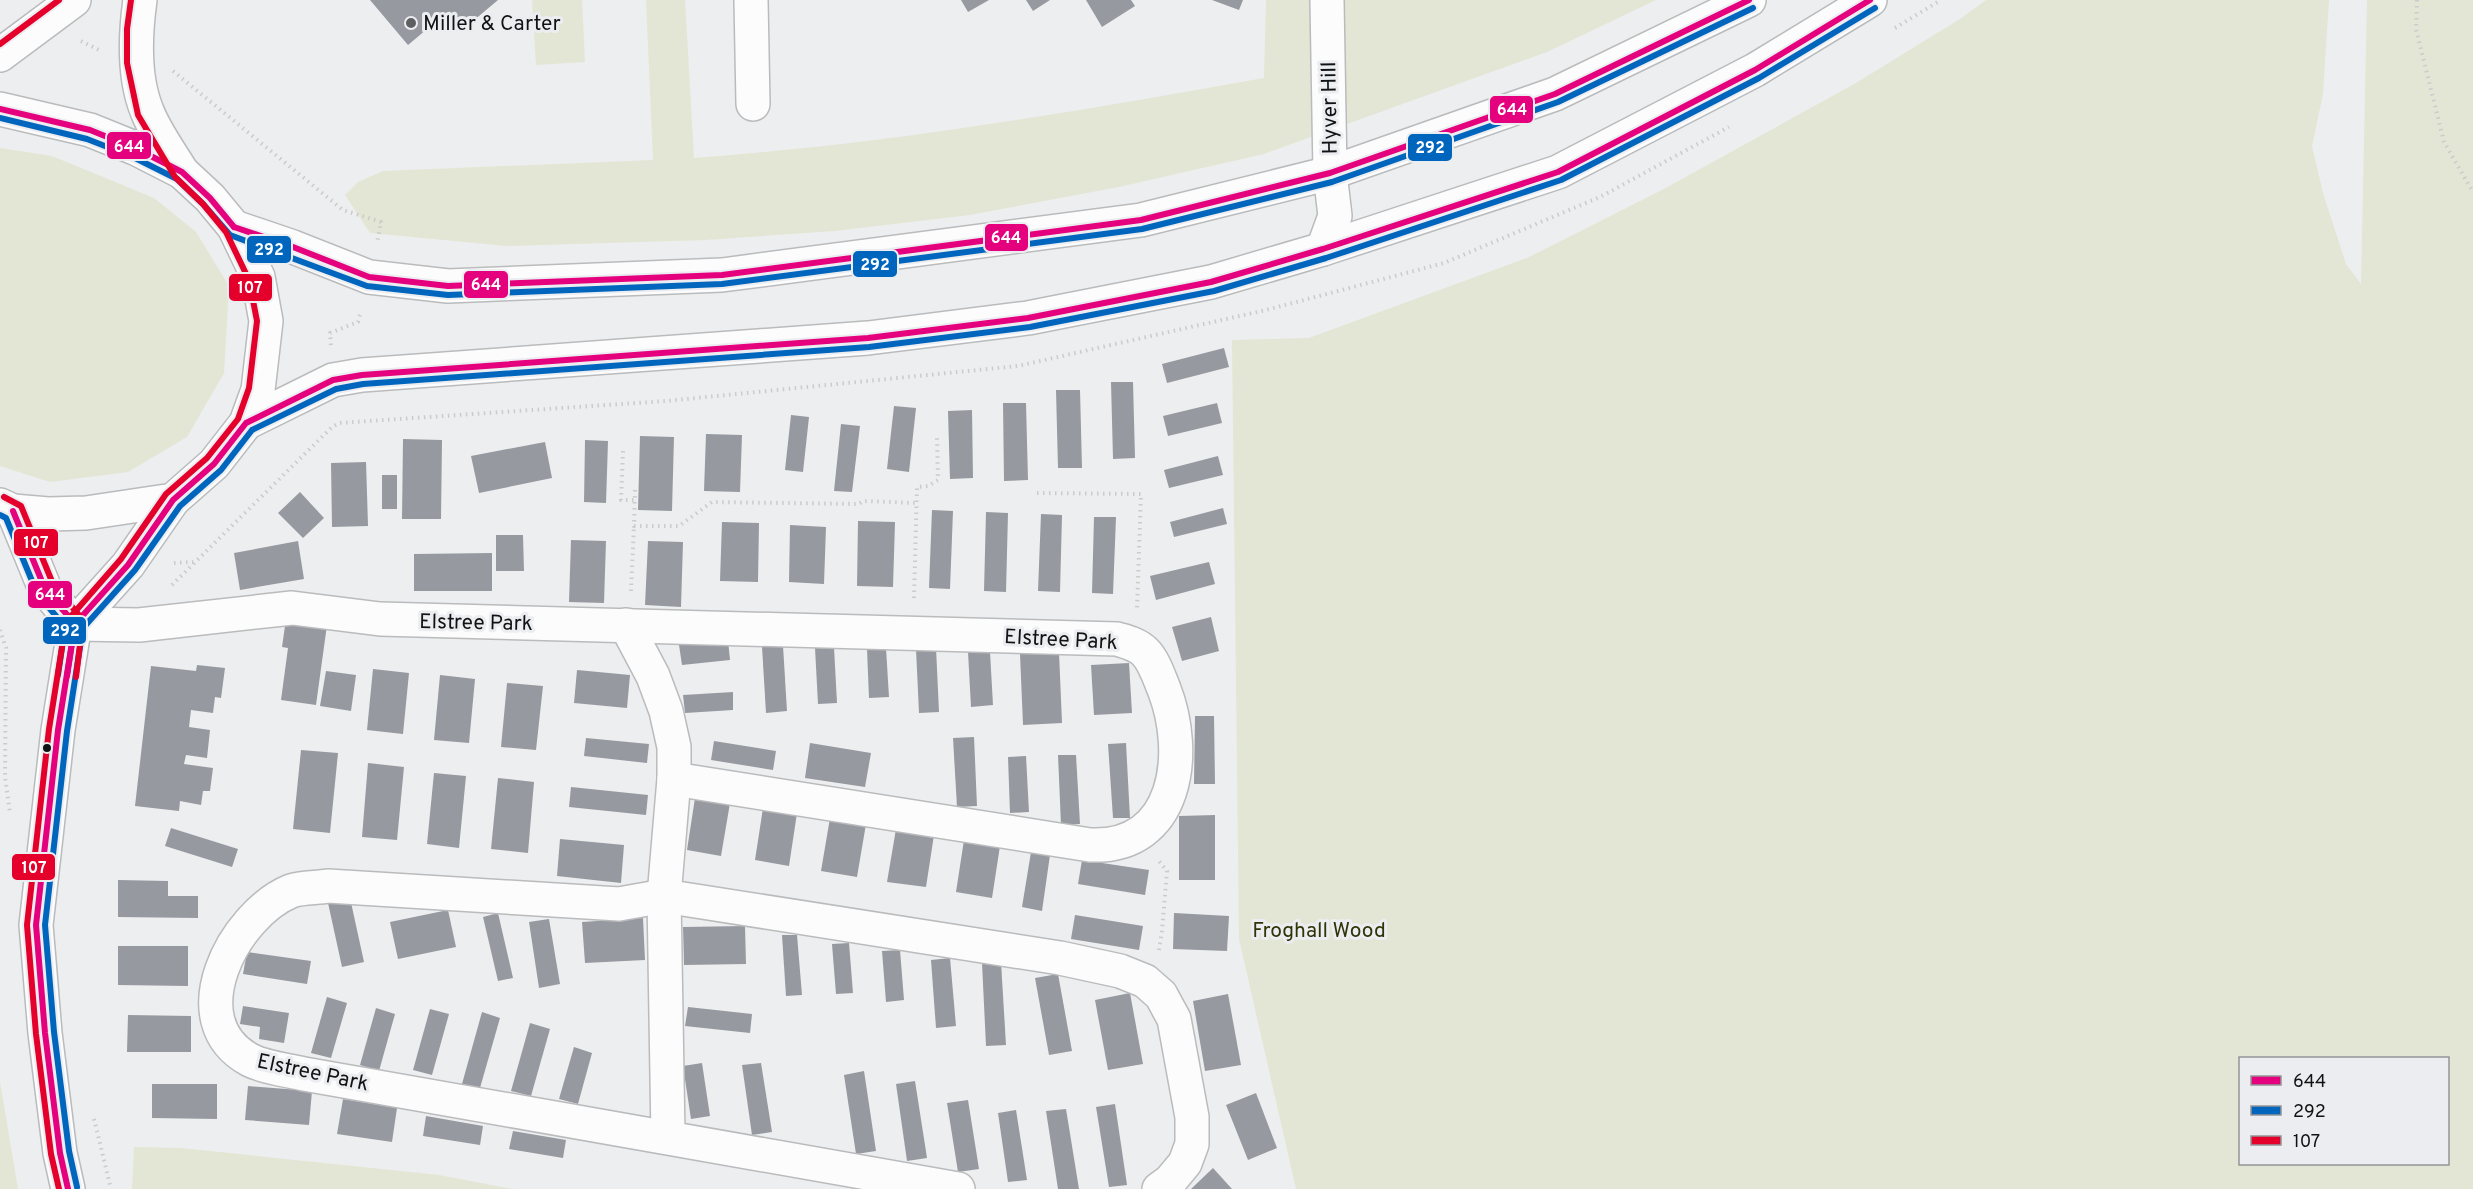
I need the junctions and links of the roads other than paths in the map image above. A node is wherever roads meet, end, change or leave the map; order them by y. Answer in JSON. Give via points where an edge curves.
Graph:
{"nodes":[{"id":1,"x":74,"y":0,"type":"edge"},
{"id":2,"x":140,"y":0,"type":"edge"},
{"id":3,"x":751,"y":0,"type":"edge"},
{"id":4,"x":1327,"y":0,"type":"edge"},
{"id":5,"x":1749,"y":0,"type":"edge"},
{"id":6,"x":1870,"y":0,"type":"edge"},
{"id":7,"x":0,"y":56,"type":"edge"},
{"id":8,"x":753,"y":104,"type":"dead end"},
{"id":9,"x":0,"y":109,"type":"edge"},
{"id":10,"x":182,"y":172,"type":"junction"},
{"id":11,"x":1330,"y":173,"type":"junction"},
{"id":12,"x":234,"y":227,"type":"junction"},
{"id":13,"x":1323,"y":249,"type":"junction"},
{"id":14,"x":246,"y":423,"type":"junction"},
{"id":15,"x":173,"y":500,"type":"junction"},
{"id":16,"x":7,"y":508,"type":"edge"},
{"id":17,"x":75,"y":624,"type":"junction"},
{"id":18,"x":628,"y":625,"type":"junction"},
{"id":19,"x":674,"y":779,"type":"junction"},
{"id":20,"x":664,"y":896,"type":"junction"},
{"id":21,"x":668,"y":1137,"type":"junction"},
{"id":22,"x":68,"y":1189,"type":"edge"},
{"id":23,"x":958,"y":1189,"type":"edge"},
{"id":24,"x":1159,"y":1189,"type":"edge"}],
"edges":[{"from":1,"to":7,"type":"main road"},
{"from":2,"to":10,"type":"main road","via":[[136,62],[146,111]]},
{"from":3,"to":8,"type":"main road"},
{"from":4,"to":11,"type":"main road","name":"Hyver Hill"},
{"from":5,"to":11,"type":"main road","via":[[1555,94]]},
{"from":6,"to":13,"type":"main road","via":[[1755,70],[1558,172]]},
{"from":9,"to":10,"type":"main road","via":[[90,130]]},
{"from":10,"to":12,"type":"main road"},
{"from":11,"to":12,"type":"main road","via":[[1141,220],[711,275],[448,286],[400,282],[369,277]]},
{"from":11,"to":13,"type":"main road","name":"Hyver Hill","via":[[1335,216]]},
{"from":12,"to":14,"type":"main road","via":[[258,277],[266,321],[258,390]]},
{"from":13,"to":14,"type":"main road","via":[[1211,282],[1028,318],[868,338],[362,375],[333,380]]},
{"from":14,"to":15,"type":"main road","via":[[214,464]]},
{"from":15,"to":16,"type":"main road","via":[[86,513],[48,514]]},
{"from":15,"to":17,"type":"main road","via":[[128,565]]},
{"from":16,"to":17,"type":"main road","via":[[45,590]]},
{"from":17,"to":18,"type":"main road","name":"Elstree Park","via":[[139,625],[292,608],[380,620]]},
{"from":17,"to":22,"type":"main road","via":[[58,730],[36,925],[45,1033]]},
{"from":18,"to":19,"type":"main road","via":[[666,711],[674,747]]},
{"from":18,"to":19,"type":"main road","name":"Elstree Park","via":[[1117,639],[1146,653],[1157,673],[1173,718],[1177,750],[1161,812],[1148,829],[1128,841],[1109,846]]},
{"from":19,"to":20,"type":"main road"},
{"from":20,"to":21,"type":"main road"},
{"from":20,"to":21,"type":"main road","name":"Elstree Park","via":[[619,904],[328,886],[293,891],[257,914],[239,935],[216,987],[220,1029],[233,1047],[252,1061],[304,1074]]},
{"from":20,"to":24,"type":"main road","name":"Elstree Park","via":[[1060,958],[1120,971],[1145,981],[1161,994],[1174,1019],[1192,1117],[1192,1144],[1185,1163]]},
{"from":21,"to":23,"type":"main road","name":"Elstree Park"}]}
